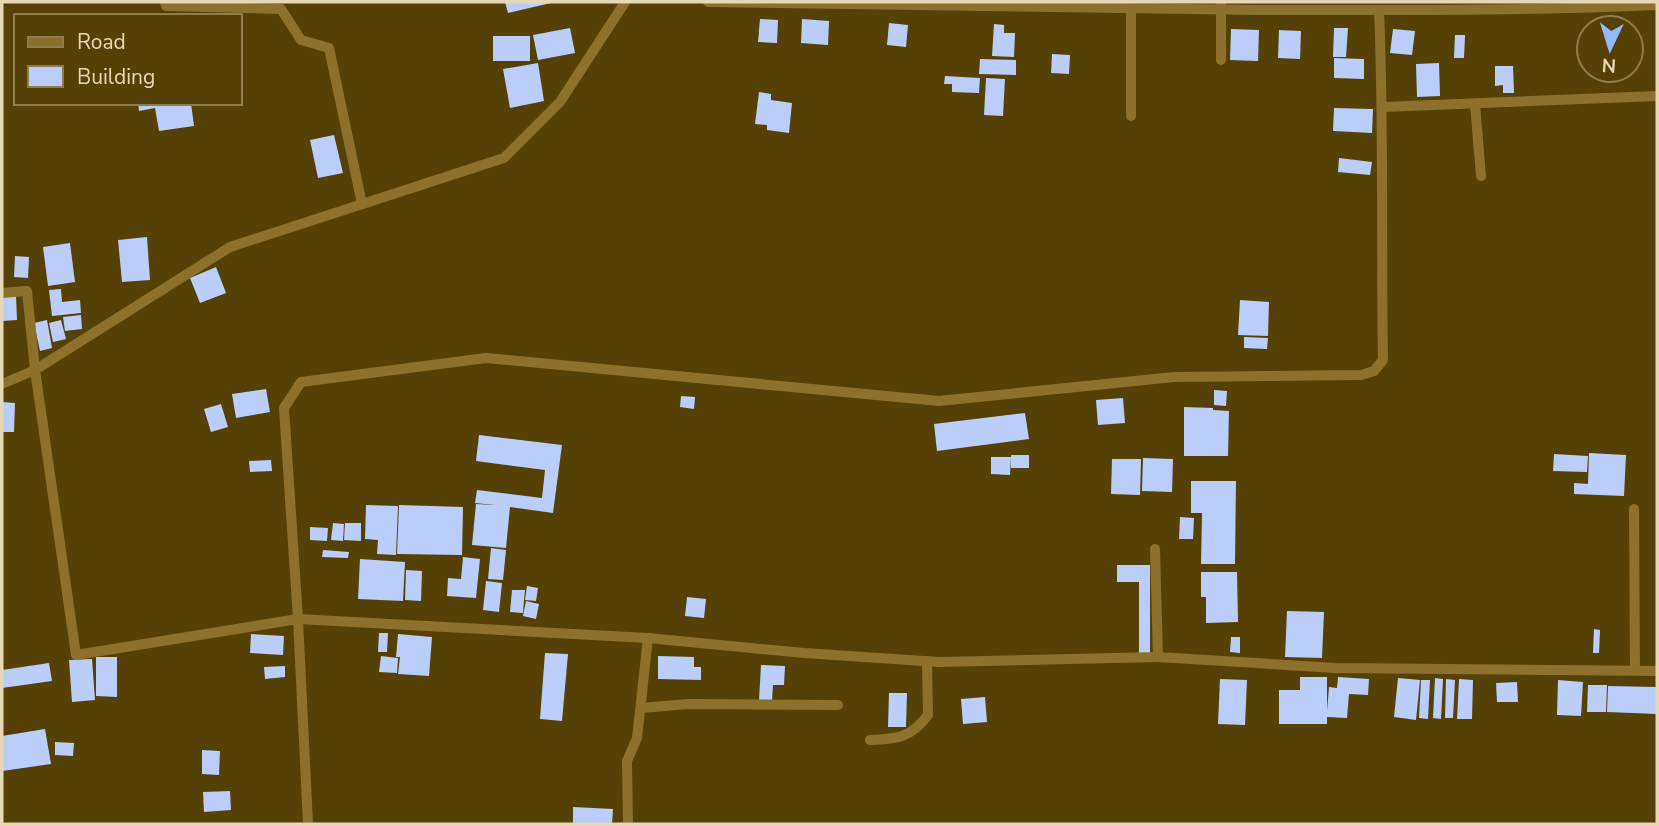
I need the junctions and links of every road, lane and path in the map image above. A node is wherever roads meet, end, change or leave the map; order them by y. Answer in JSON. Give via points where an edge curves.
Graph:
{"nodes":[{"id":1,"x":165,"y":2,"type":"edge"},
{"id":2,"x":625,"y":2,"type":"edge"},
{"id":3,"x":708,"y":2,"type":"edge"},
{"id":4,"x":794,"y":3,"type":"edge"},
{"id":5,"x":1037,"y":5,"type":"edge"},
{"id":6,"x":1657,"y":5,"type":"edge"},
{"id":7,"x":1220,"y":6,"type":"edge"},
{"id":8,"x":1330,"y":6,"type":"edge"},
{"id":9,"x":1130,"y":9,"type":"junction"},
{"id":10,"x":1379,"y":10,"type":"junction"},
{"id":11,"x":1222,"y":60,"type":"dead end"},
{"id":12,"x":1657,"y":96,"type":"edge"},
{"id":13,"x":1475,"y":104,"type":"junction"},
{"id":14,"x":1383,"y":107,"type":"junction"},
{"id":15,"x":1131,"y":116,"type":"dead end"},
{"id":16,"x":1480,"y":176,"type":"dead end"},
{"id":17,"x":362,"y":204,"type":"junction"},
{"id":18,"x":2,"y":293,"type":"edge"},
{"id":19,"x":35,"y":370,"type":"junction"},
{"id":20,"x":2,"y":384,"type":"edge"},
{"id":21,"x":1634,"y":509,"type":"dead end"},
{"id":22,"x":1155,"y":549,"type":"dead end"},
{"id":23,"x":298,"y":619,"type":"junction"},
{"id":24,"x":648,"y":638,"type":"junction"},
{"id":25,"x":1158,"y":657,"type":"junction"},
{"id":26,"x":926,"y":661,"type":"junction"},
{"id":27,"x":1635,"y":670,"type":"junction"},
{"id":28,"x":1657,"y":671,"type":"edge"},
{"id":29,"x":838,"y":705,"type":"dead end"},
{"id":30,"x":641,"y":708,"type":"junction"},
{"id":31,"x":870,"y":740,"type":"dead end"},
{"id":32,"x":308,"y":824,"type":"edge"},
{"id":33,"x":628,"y":824,"type":"edge"}],
"edges":[{"from":1,"to":17,"type":"street","via":[[166,6],[281,9],[301,40],[329,48]]},
{"from":2,"to":17,"type":"street","via":[[560,102],[504,158]]},
{"from":3,"to":4,"type":"street"},
{"from":4,"to":5,"type":"street"},
{"from":5,"to":9,"type":"street"},
{"from":6,"to":10,"type":"street"},
{"from":7,"to":8,"type":"street"},
{"from":7,"to":9,"type":"street"},
{"from":7,"to":11,"type":"street"},
{"from":8,"to":10,"type":"street"},
{"from":9,"to":15,"type":"street"},
{"from":10,"to":14,"type":"street"},
{"from":12,"to":13,"type":"street"},
{"from":13,"to":14,"type":"street"},
{"from":13,"to":16,"type":"street"},
{"from":14,"to":23,"type":"street","via":[[1383,360],[1374,371],[1361,375],[1174,377],[939,401],[486,358],[301,382],[284,408]]},
{"from":17,"to":19,"type":"street","via":[[230,247]]},
{"from":18,"to":19,"type":"street","via":[[27,291]]},
{"from":19,"to":20,"type":"street"},
{"from":19,"to":23,"type":"street","via":[[76,655]]},
{"from":21,"to":27,"type":"street"},
{"from":22,"to":25,"type":"street"},
{"from":23,"to":24,"type":"street"},
{"from":23,"to":32,"type":"street"},
{"from":24,"to":26,"type":"street"},
{"from":24,"to":30,"type":"street"},
{"from":25,"to":26,"type":"street"},
{"from":25,"to":27,"type":"street","via":[[1335,668]]},
{"from":26,"to":31,"type":"street","via":[[928,715],[899,739]]},
{"from":27,"to":28,"type":"street"},
{"from":29,"to":30,"type":"street"},
{"from":30,"to":33,"type":"street","via":[[637,738],[627,761]]}]}
